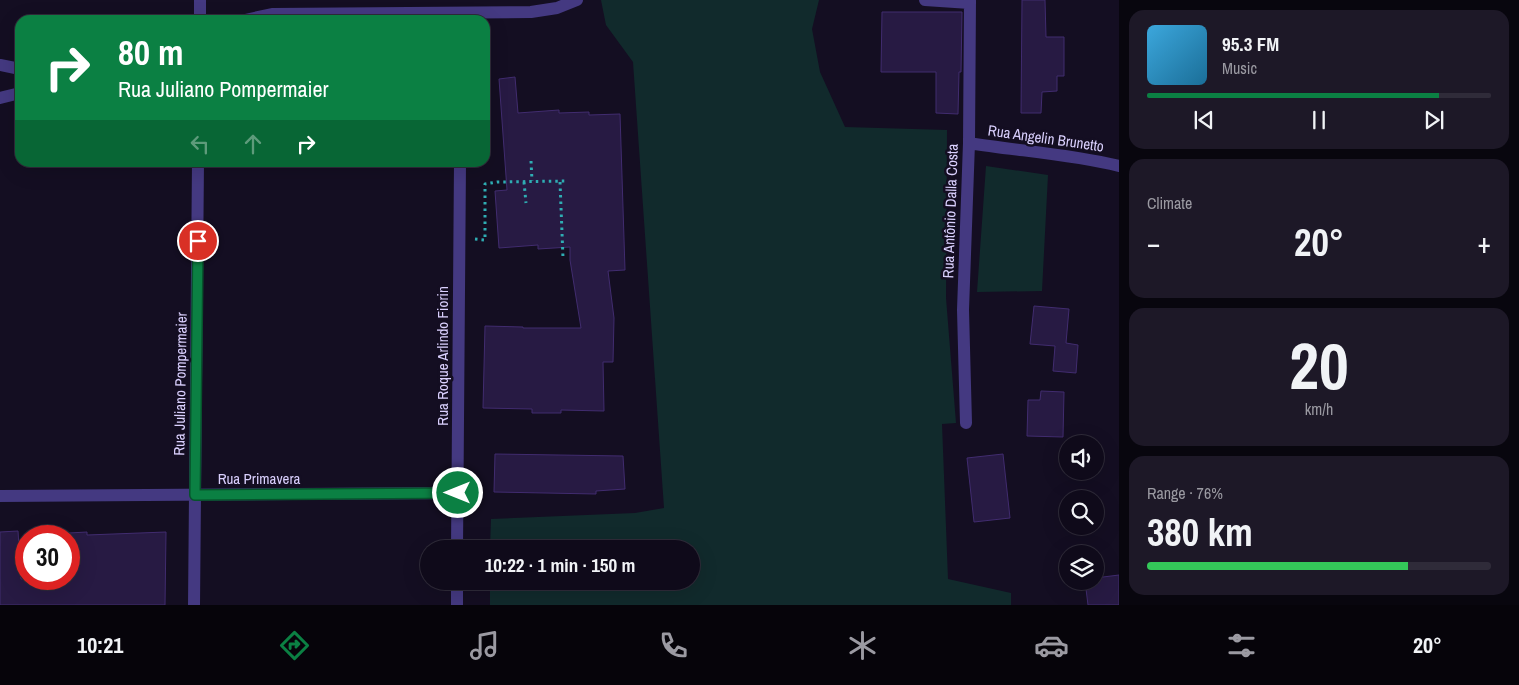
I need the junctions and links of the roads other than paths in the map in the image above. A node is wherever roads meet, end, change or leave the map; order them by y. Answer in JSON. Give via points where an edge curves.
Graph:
{"nodes":[{"id":1,"x":200,"y":0,"type":"edge"},
{"id":2,"x":577,"y":0,"type":"edge"},
{"id":3,"x":925,"y":0,"type":"edge"},
{"id":4,"x":970,"y":2,"type":"edge"},
{"id":5,"x":200,"y":15,"type":"edge"},
{"id":6,"x":268,"y":15,"type":"edge"},
{"id":7,"x":0,"y":65,"type":"edge"},
{"id":8,"x":15,"y":68,"type":"edge"},
{"id":9,"x":15,"y":94,"type":"edge"},
{"id":10,"x":0,"y":98,"type":"edge"},
{"id":11,"x":969,"y":143,"type":"junction"},
{"id":12,"x":1119,"y":166,"type":"edge"},
{"id":13,"x":198,"y":167,"type":"edge"},
{"id":14,"x":460,"y":167,"type":"edge"},
{"id":15,"x":966,"y":423,"type":"dead end"},
{"id":16,"x":458,"y":493,"type":"junction"},
{"id":17,"x":195,"y":495,"type":"junction"},
{"id":18,"x":0,"y":496,"type":"edge"},
{"id":19,"x":457,"y":540,"type":"edge"},
{"id":20,"x":457,"y":590,"type":"edge"},
{"id":21,"x":194,"y":605,"type":"edge"},
{"id":22,"x":457,"y":605,"type":"edge"}],
"edges":[{"from":1,"to":5,"type":"street"},
{"from":2,"to":6,"type":"street","via":[[558,8],[531,12]]},
{"from":3,"to":4,"type":"street"},
{"from":4,"to":11,"type":"street","name":"Rua Antônio Dalla Costa"},
{"from":7,"to":8,"type":"street"},
{"from":9,"to":10,"type":"street"},
{"from":11,"to":12,"type":"street","name":"Rua Angelin Brunetto","via":[[1092,159]]},
{"from":11,"to":15,"type":"street","name":"Rua Antônio Dalla Costa","via":[[962,310]]},
{"from":13,"to":17,"type":"street","name":"Rua Juliano Pompermaier"},
{"from":14,"to":16,"type":"street","name":"Rua Roque Arlindo Fiorin"},
{"from":16,"to":17,"type":"street","name":"Rua Primavera"},
{"from":16,"to":19,"type":"street","name":"Rua Roque Arlindo Fiorin"},
{"from":17,"to":18,"type":"street","name":"Rua Primavera"},
{"from":17,"to":21,"type":"street","name":"Rua Juliano Pompermaier"},
{"from":20,"to":22,"type":"street"}]}
